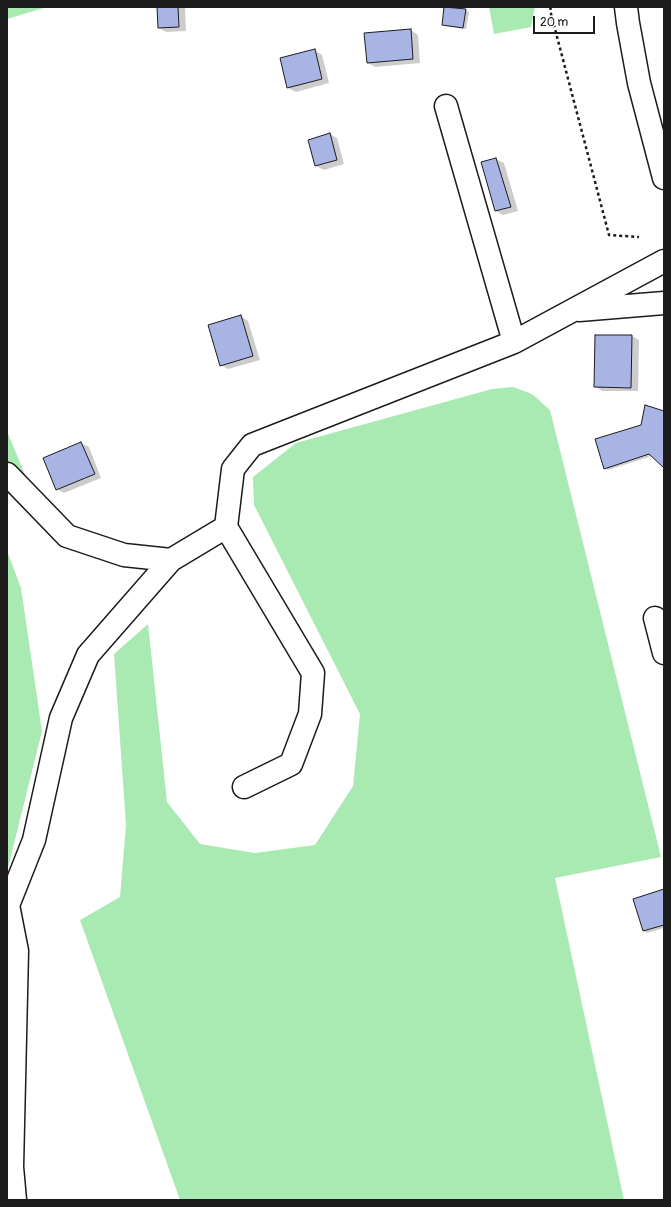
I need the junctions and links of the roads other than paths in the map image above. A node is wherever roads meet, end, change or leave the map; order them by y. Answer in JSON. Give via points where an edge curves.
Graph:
{"nodes":[{"id":1,"x":626,"y":7,"type":"edge"},
{"id":2,"x":446,"y":106,"type":"dead end"},
{"id":3,"x":664,"y":178,"type":"edge"},
{"id":4,"x":664,"y":261,"type":"edge"},
{"id":5,"x":664,"y":303,"type":"edge"},
{"id":6,"x":571,"y":311,"type":"junction"},
{"id":7,"x":514,"y":342,"type":"junction"},
{"id":8,"x":7,"y":474,"type":"edge"},
{"id":9,"x":226,"y":527,"type":"junction"},
{"id":10,"x":171,"y":560,"type":"junction"},
{"id":11,"x":655,"y":618,"type":"dead end"},
{"id":12,"x":664,"y":653,"type":"edge"},
{"id":13,"x":244,"y":786,"type":"dead end"},
{"id":14,"x":8,"y":907,"type":"edge"},
{"id":15,"x":15,"y":1200,"type":"edge"}],
"edges":[{"from":1,"to":3,"type":"main road","via":[[639,83]]},
{"from":2,"to":7,"type":"main road"},
{"from":4,"to":6,"type":"main road"},
{"from":5,"to":6,"type":"main road"},
{"from":6,"to":7,"type":"main road"},
{"from":7,"to":9,"type":"main road","via":[[252,446],[233,469]]},
{"from":8,"to":10,"type":"main road","via":[[67,536],[124,555]]},
{"from":9,"to":10,"type":"main road"},
{"from":9,"to":13,"type":"main road","via":[[313,674],[310,714],[291,764]]},
{"from":10,"to":14,"type":"main road","via":[[88,655],[61,718],[34,840]]},
{"from":11,"to":12,"type":"main road"},
{"from":14,"to":15,"type":"main road","via":[[17,951],[12,1167]]}]}
